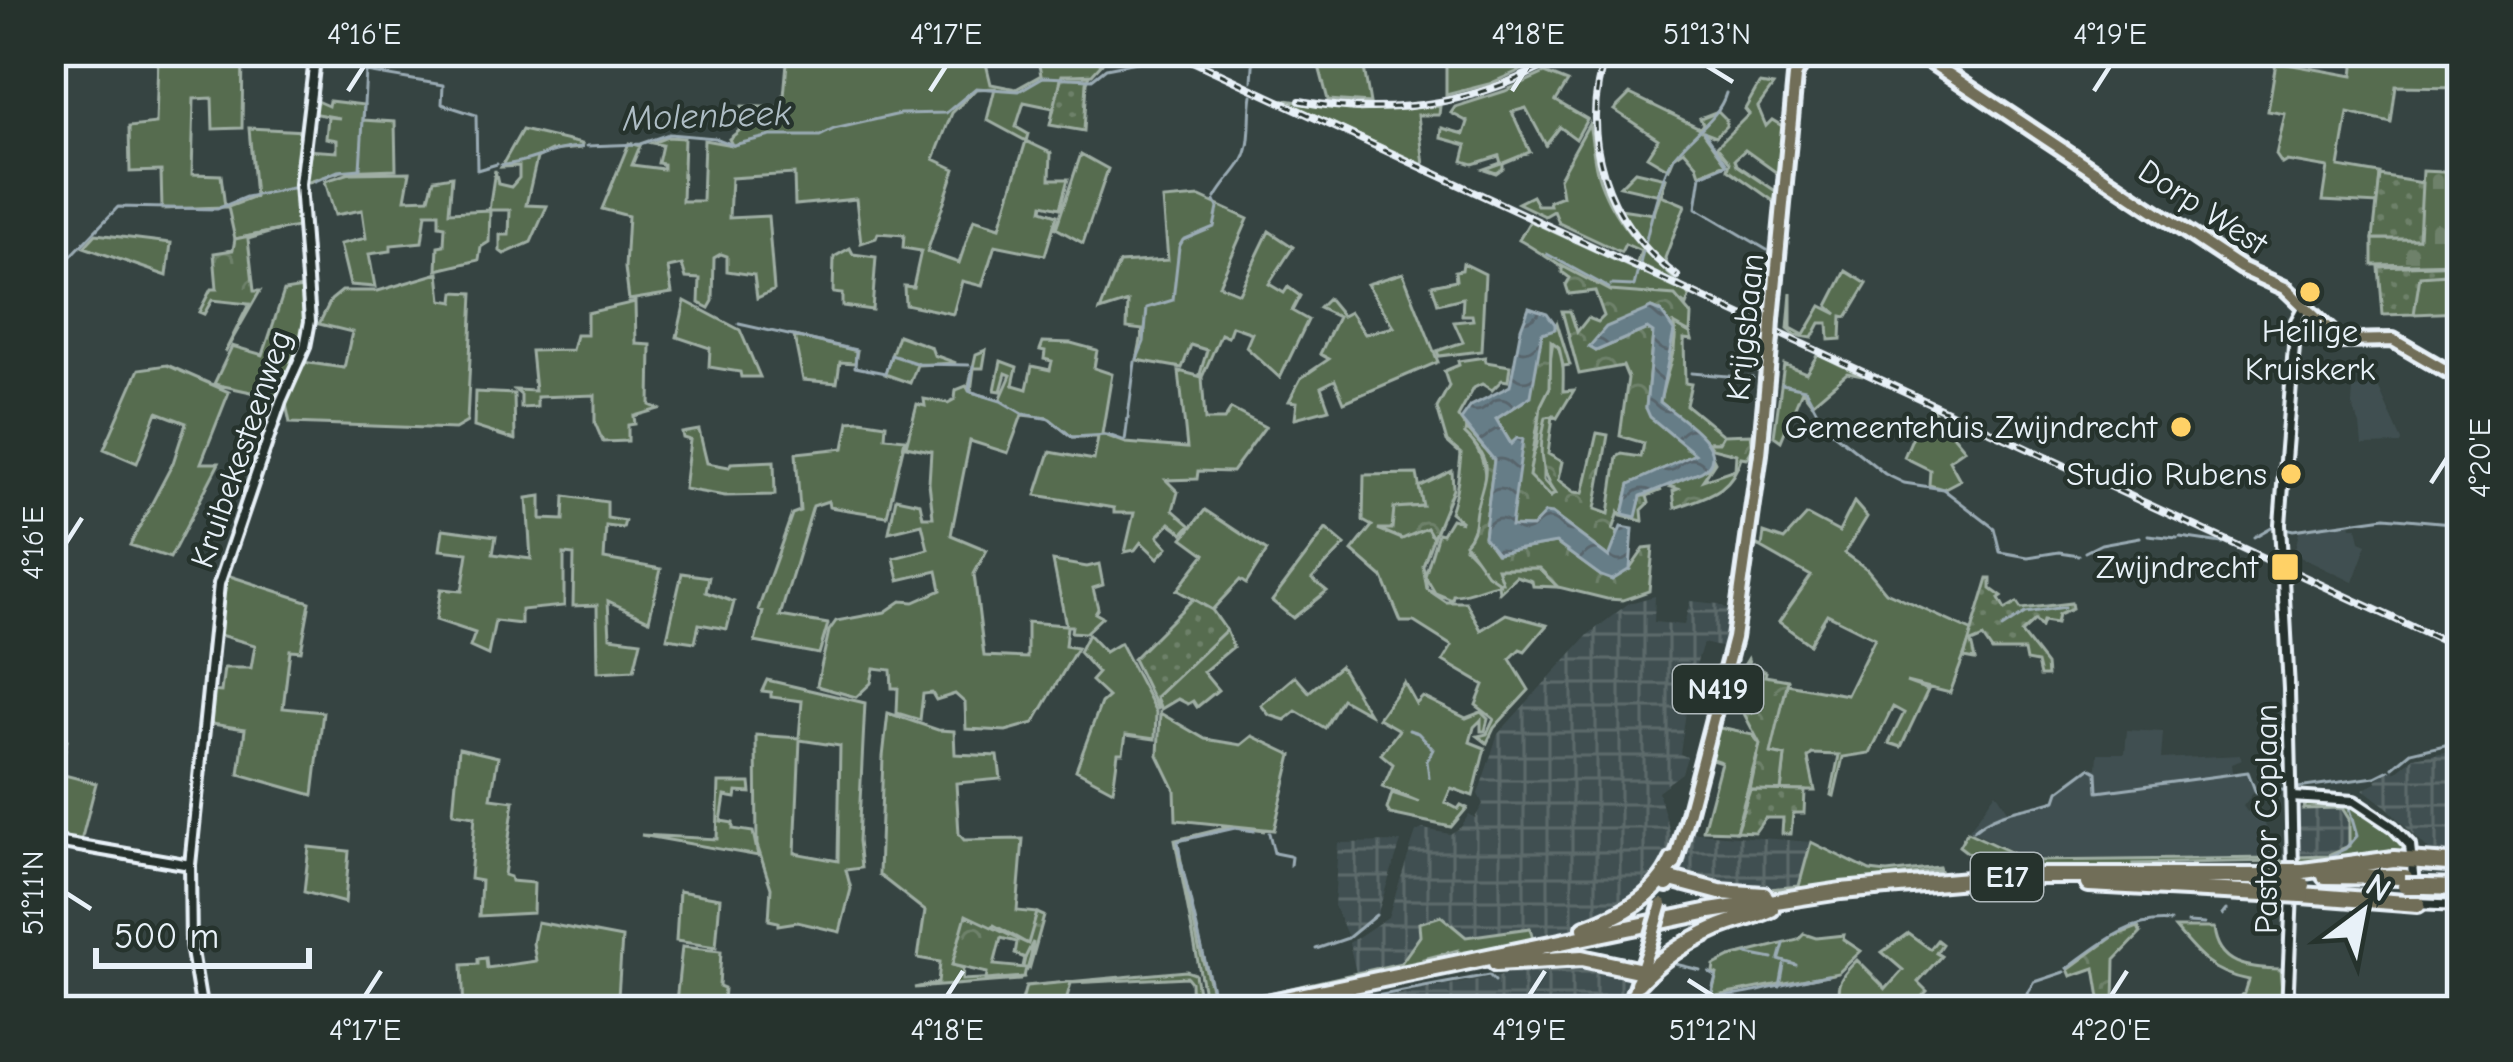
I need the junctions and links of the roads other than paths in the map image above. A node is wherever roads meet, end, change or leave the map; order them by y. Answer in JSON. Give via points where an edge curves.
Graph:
{"nodes":[{"id":1,"x":316,"y":51,"type":"edge"},
{"id":2,"x":1809,"y":51,"type":"edge"},
{"id":3,"x":1914,"y":51,"type":"edge"},
{"id":4,"x":1924,"y":51,"type":"edge"},
{"id":5,"x":2028,"y":124,"type":"junction"},
{"id":6,"x":2305,"y":305,"type":"junction"},
{"id":7,"x":2462,"y":380,"type":"edge"},
{"id":8,"x":2295,"y":797,"type":"junction"},
{"id":9,"x":1689,"y":802,"type":"junction"},
{"id":10,"x":51,"y":841,"type":"edge"},
{"id":11,"x":1673,"y":860,"type":"joint"},
{"id":12,"x":190,"y":866,"type":"junction"},
{"id":13,"x":2462,"y":866,"type":"edge"},
{"id":14,"x":2415,"y":876,"type":"junction"},
{"id":15,"x":2283,"y":881,"type":"junction"},
{"id":16,"x":2303,"y":881,"type":"junction"},
{"id":17,"x":2462,"y":883,"type":"edge"},
{"id":18,"x":1664,"y":890,"type":"junction"},
{"id":19,"x":1841,"y":891,"type":"junction"},
{"id":20,"x":2462,"y":905,"type":"edge"},
{"id":21,"x":1771,"y":909,"type":"junction"},
{"id":22,"x":1533,"y":946,"type":"junction"},
{"id":23,"x":1496,"y":963,"type":"junction"},
{"id":24,"x":1646,"y":965,"type":"junction"},
{"id":25,"x":202,"y":1011,"type":"edge"},
{"id":26,"x":1228,"y":1011,"type":"edge"},
{"id":27,"x":1266,"y":1011,"type":"edge"},
{"id":28,"x":1627,"y":1011,"type":"edge"},
{"id":29,"x":2287,"y":1011,"type":"edge"}],
"edges":[{"from":1,"to":12,"type":"street","name":"Kruibekesteenweg","via":[[300,188],[310,321],[222,572]]},
{"from":2,"to":9,"type":"main road","name":"Krijgsbaan","number":"N419","bridge":true,"via":[[1796,69],[1742,579]]},
{"from":3,"to":5,"type":"main road"},
{"from":4,"to":5,"type":"main road"},
{"from":5,"to":6,"type":"main road","name":"Dorp West"},
{"from":6,"to":7,"type":"main road","name":"Dorp West","via":[[2340,341],[2395,341]]},
{"from":6,"to":8,"type":"street","name":"Pastoor Coplaan","via":[[2296,322],[2280,526]]},
{"from":8,"to":14,"type":"street","via":[[2354,800],[2393,827]]},
{"from":8,"to":29,"type":"street","name":"Pastoor Coplaan"},
{"from":9,"to":11,"type":"main road","name":"Krijgsbaan","number":"N419"},
{"from":9,"to":18,"type":"main road","name":"Krijgsbaan","number":"N419"},
{"from":10,"to":12,"type":"street"},
{"from":11,"to":18,"type":"highway"},
{"from":12,"to":25,"type":"street","name":"Kruibekesteenweg"},
{"from":13,"to":14,"type":"highway"},
{"from":14,"to":16,"type":"highway","number":"E17"},
{"from":14,"to":16,"type":"highway"},
{"from":14,"to":17,"type":"highway","number":"E17"},
{"from":14,"to":20,"type":"street"},
{"from":15,"to":16,"type":"highway","number":"E17","bridge":true},
{"from":15,"to":19,"type":"highway","number":"E17","via":[[2014,877]]},
{"from":15,"to":21,"type":"highway","number":"E17","via":[[1940,889]]},
{"from":18,"to":19,"type":"highway"},
{"from":18,"to":22,"type":"highway"},
{"from":18,"to":24,"type":"main road","name":"Krijgsbaan","number":"N419","bridge":true},
{"from":19,"to":22,"type":"highway","number":"E17"},
{"from":21,"to":23,"type":"highway","number":"E17"},
{"from":21,"to":24,"type":"highway"},
{"from":22,"to":26,"type":"highway","number":"E17"},
{"from":23,"to":24,"type":"highway","via":[[1582,958]]},
{"from":23,"to":27,"type":"highway","number":"E17"},
{"from":24,"to":28,"type":"main road","name":"Krijgsbaan","number":"N419"}]}
